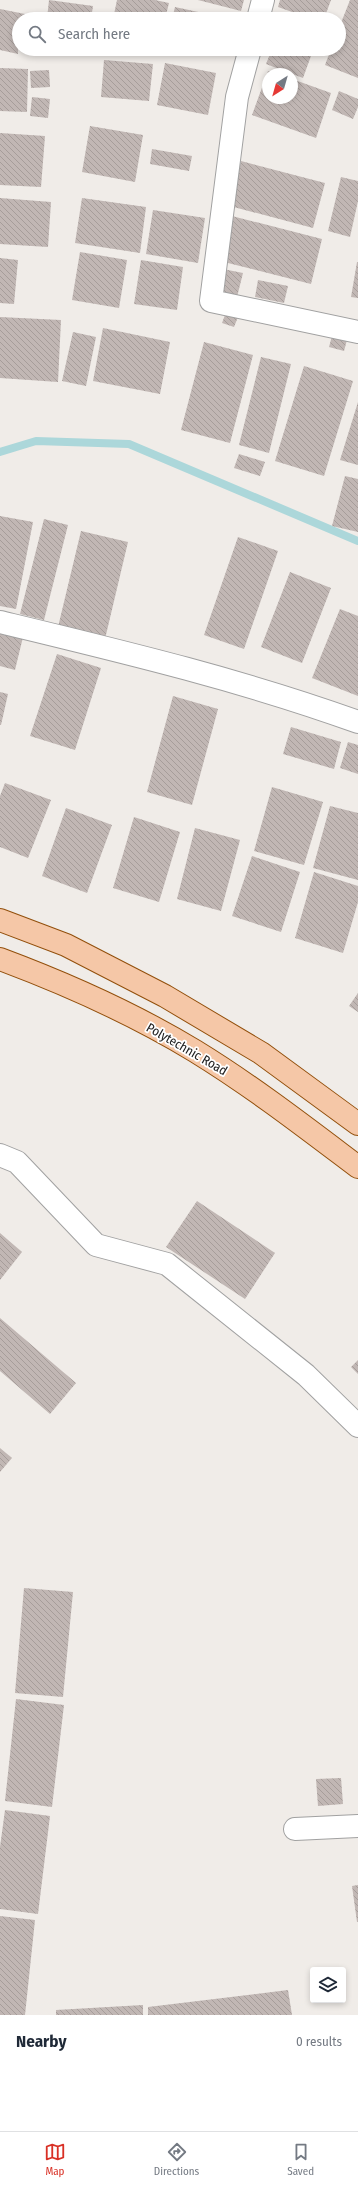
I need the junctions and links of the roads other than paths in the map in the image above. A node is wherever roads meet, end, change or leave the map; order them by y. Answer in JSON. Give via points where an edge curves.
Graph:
{"nodes":[{"id":1,"x":263,"y":0,"type":"edge"},
{"id":2,"x":260,"y":12,"type":"edge"},
{"id":3,"x":248,"y":56,"type":"edge"},
{"id":4,"x":358,"y":332,"type":"edge"},
{"id":5,"x":0,"y":622,"type":"edge"},
{"id":6,"x":358,"y":722,"type":"edge"},
{"id":7,"x":0,"y":920,"type":"edge"},
{"id":8,"x":0,"y":959,"type":"edge"},
{"id":9,"x":358,"y":1124,"type":"edge"},
{"id":10,"x":0,"y":1154,"type":"edge"},
{"id":11,"x":358,"y":1168,"type":"edge"},
{"id":12,"x":358,"y":1426,"type":"edge"},
{"id":13,"x":358,"y":1826,"type":"edge"},
{"id":14,"x":295,"y":1829,"type":"dead end"}],
"edges":[{"from":1,"to":2,"type":"street"},
{"from":3,"to":4,"type":"street","via":[[237,97],[211,301]]},
{"from":5,"to":6,"type":"street","via":[[131,653]]},
{"from":7,"to":9,"type":"main road","via":[[66,945],[165,996],[261,1053]]},
{"from":8,"to":11,"type":"main road","name":"Polytechnic Road","via":[[52,979],[123,1012],[193,1050],[236,1077]]},
{"from":10,"to":12,"type":"street","via":[[17,1162],[96,1245],[167,1264],[306,1375]]},
{"from":13,"to":14,"type":"street"}]}
